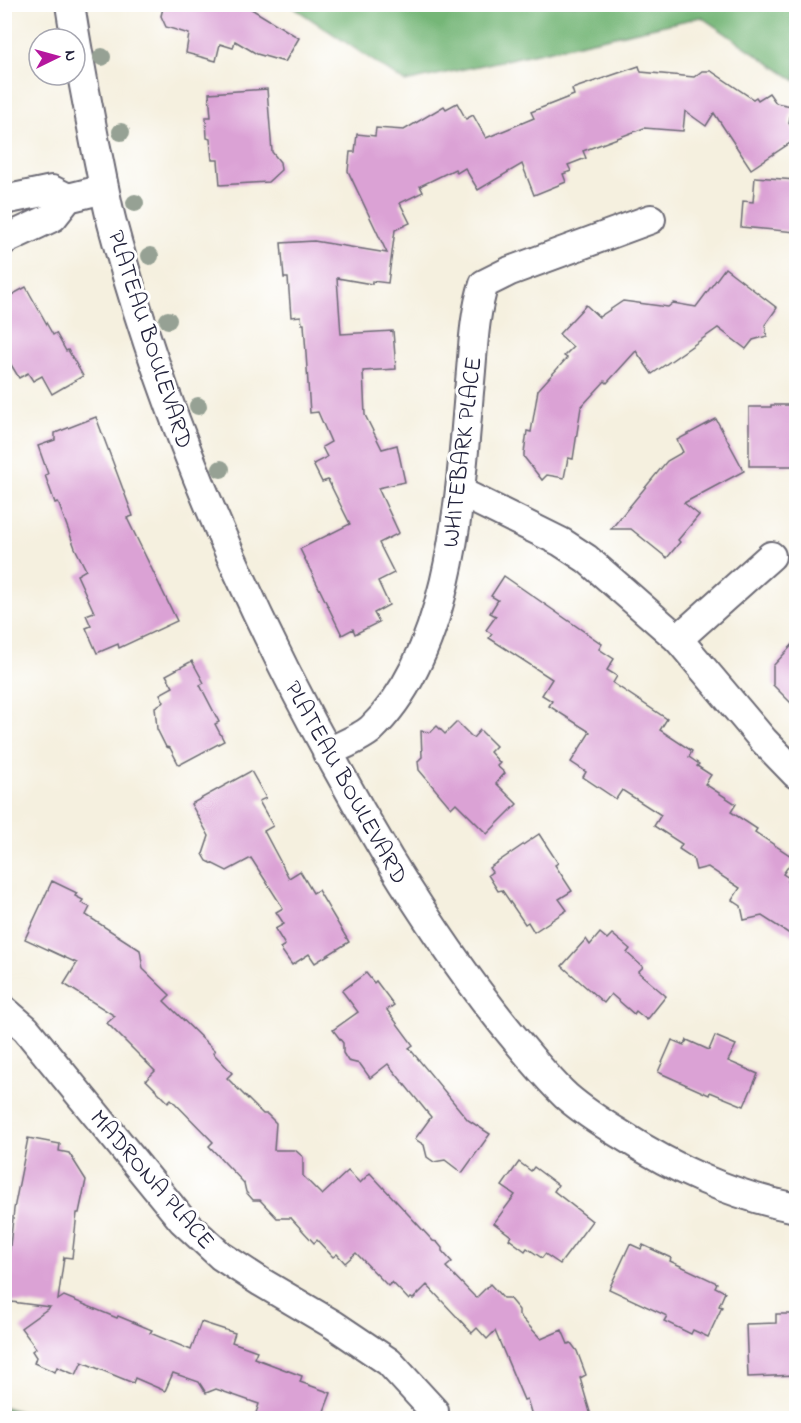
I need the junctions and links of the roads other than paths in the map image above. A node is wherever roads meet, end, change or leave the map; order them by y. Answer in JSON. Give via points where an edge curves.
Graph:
{"nodes":[{"id":1,"x":70,"y":4,"type":"edge"},
{"id":2,"x":104,"y":189,"type":"junction"},
{"id":3,"x":69,"y":198,"type":"junction"},
{"id":4,"x":4,"y":200,"type":"edge"},
{"id":5,"x":651,"y":219,"type":"dead end"},
{"id":6,"x":4,"y":240,"type":"edge"},
{"id":7,"x":460,"y":492,"type":"junction"},
{"id":8,"x":771,"y":556,"type":"dead end"},
{"id":9,"x":678,"y":639,"type":"junction"},
{"id":10,"x":327,"y":753,"type":"junction"},
{"id":11,"x":796,"y":774,"type":"edge"},
{"id":12,"x":4,"y":1010,"type":"edge"},
{"id":13,"x":796,"y":1208,"type":"edge"},
{"id":14,"x":434,"y":1411,"type":"dead end"}],
"edges":[{"from":1,"to":2,"type":"street","name":"PLATEAU BOULEVARD"},
{"from":2,"to":3,"type":"street"},
{"from":2,"to":10,"type":"street","name":"PLATEAU BOULEVARD","via":[[148,341],[211,513]]},
{"from":3,"to":4,"type":"street","via":[[52,190]]},
{"from":3,"to":6,"type":"street","via":[[53,217]]},
{"from":5,"to":7,"type":"street","name":"WHITEBARK PLACE","via":[[484,284],[476,316]]},
{"from":7,"to":9,"type":"street","via":[[587,559]]},
{"from":7,"to":10,"type":"street","name":"WHITEBARK PLACE","via":[[441,602],[408,684],[370,730]]},
{"from":8,"to":9,"type":"street"},
{"from":9,"to":11,"type":"street"},
{"from":10,"to":13,"type":"street","name":"PLATEAU BOULEVARD","via":[[408,889],[467,977],[511,1035],[567,1097],[644,1149],[707,1182]]},
{"from":12,"to":14,"type":"street","name":"MADRONA PLACE","via":[[26,1029],[182,1220],[221,1256],[389,1362]]}]}
